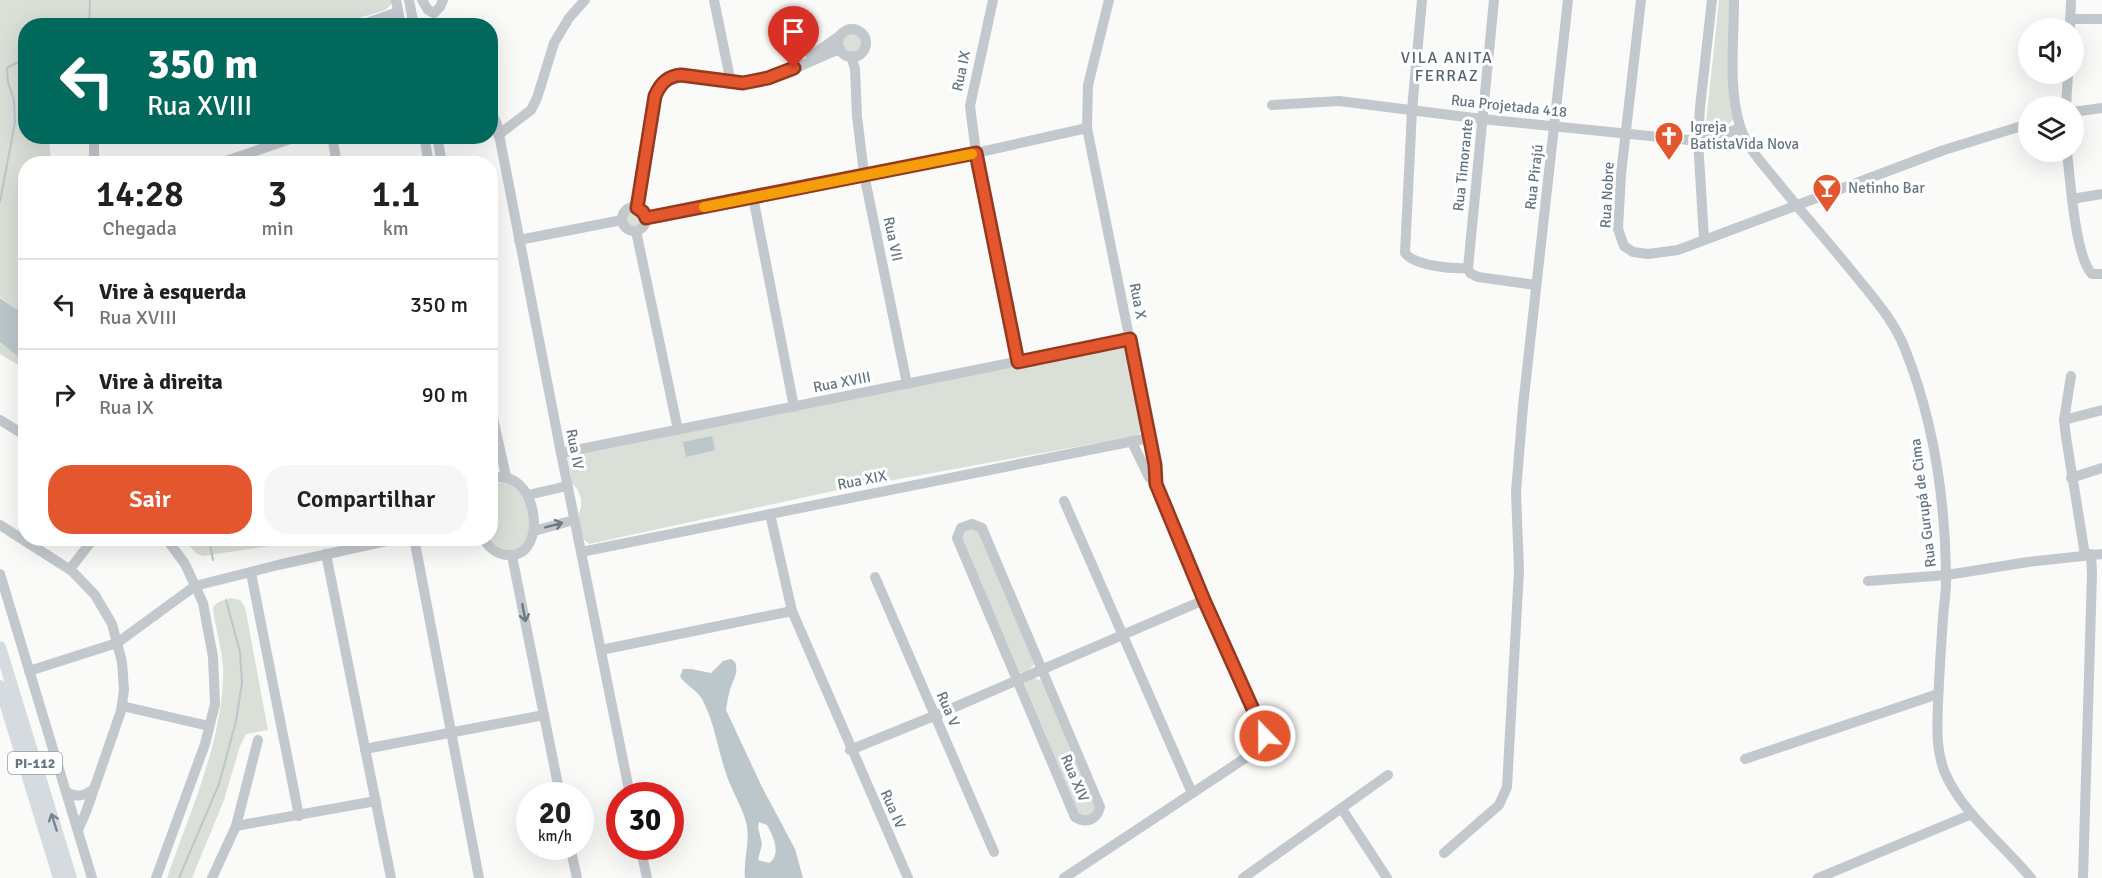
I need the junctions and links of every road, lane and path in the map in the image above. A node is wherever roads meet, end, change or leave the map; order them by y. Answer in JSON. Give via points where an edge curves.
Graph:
{"nodes":[{"id":1,"x":396,"y":0,"type":"edge"},
{"id":2,"x":409,"y":0,"type":"edge"},
{"id":3,"x":422,"y":0,"type":"edge"},
{"id":4,"x":443,"y":0,"type":"edge"},
{"id":5,"x":585,"y":0,"type":"edge"},
{"id":6,"x":714,"y":0,"type":"edge"},
{"id":7,"x":993,"y":0,"type":"edge"},
{"id":8,"x":1108,"y":0,"type":"edge"},
{"id":9,"x":1422,"y":0,"type":"edge"},
{"id":10,"x":1494,"y":0,"type":"edge"},
{"id":11,"x":1568,"y":0,"type":"edge"},
{"id":12,"x":1641,"y":0,"type":"edge"},
{"id":13,"x":1712,"y":0,"type":"edge"},
{"id":14,"x":1734,"y":0,"type":"edge"},
{"id":15,"x":2071,"y":0,"type":"edge"},
{"id":16,"x":434,"y":13,"type":"junction"},
{"id":17,"x":400,"y":18,"type":"edge"},
{"id":18,"x":413,"y":18,"type":"edge"},
{"id":19,"x":435,"y":18,"type":"edge"},
{"id":20,"x":2070,"y":18,"type":"edge"},
{"id":21,"x":2102,"y":19,"type":"edge"},
{"id":22,"x":2084,"y":22,"type":"edge"},
{"id":23,"x":842,"y":34,"type":"junction"},
{"id":24,"x":840,"y":49,"type":"junction"},
{"id":25,"x":864,"y":51,"type":"junction"},
{"id":26,"x":851,"y":56,"type":"junction"},
{"id":27,"x":804,"y":63,"type":"junction"},
{"id":28,"x":731,"y":83,"type":"junction"},
{"id":29,"x":856,"y":98,"type":"junction"},
{"id":30,"x":1272,"y":105,"type":"dead end"},
{"id":31,"x":2102,"y":108,"type":"edge"},
{"id":32,"x":1412,"y":110,"type":"junction"},
{"id":33,"x":2084,"y":110,"type":"edge"},
{"id":34,"x":1482,"y":119,"type":"junction"},
{"id":35,"x":1555,"y":126,"type":"junction"},
{"id":36,"x":2018,"y":127,"type":"edge"},
{"id":37,"x":1087,"y":128,"type":"junction"},
{"id":38,"x":1740,"y":128,"type":"junction"},
{"id":39,"x":1627,"y":134,"type":"junction"},
{"id":40,"x":498,"y":135,"type":"joint"},
{"id":41,"x":1698,"y":140,"type":"junction"},
{"id":42,"x":276,"y":144,"type":"edge"},
{"id":43,"x":976,"y":153,"type":"junction"},
{"id":44,"x":240,"y":156,"type":"edge"},
{"id":45,"x":2068,"y":162,"type":"edge"},
{"id":46,"x":864,"y":174,"type":"junction"},
{"id":47,"x":2102,"y":194,"type":"edge"},
{"id":48,"x":753,"y":197,"type":"junction"},
{"id":49,"x":2072,"y":199,"type":"junction"},
{"id":50,"x":1795,"y":204,"type":"junction"},
{"id":51,"x":637,"y":208,"type":"junction"},
{"id":52,"x":646,"y":218,"type":"junction"},
{"id":53,"x":622,"y":220,"type":"junction"},
{"id":54,"x":636,"y":231,"type":"junction"},
{"id":55,"x":1704,"y":239,"type":"junction"},
{"id":56,"x":519,"y":240,"type":"junction"},
{"id":57,"x":1468,"y":265,"type":"junction"},
{"id":58,"x":2102,"y":274,"type":"edge"},
{"id":59,"x":1536,"y":285,"type":"junction"},
{"id":60,"x":1130,"y":339,"type":"junction"},
{"id":61,"x":1018,"y":362,"type":"junction"},
{"id":62,"x":2071,"y":376,"type":"dead end"},
{"id":63,"x":907,"y":384,"type":"junction"},
{"id":64,"x":794,"y":407,"type":"junction"},
{"id":65,"x":2102,"y":410,"type":"edge"},
{"id":66,"x":0,"y":420,"type":"edge"},
{"id":67,"x":2064,"y":420,"type":"junction"},
{"id":68,"x":678,"y":430,"type":"junction"},
{"id":69,"x":18,"y":431,"type":"edge"},
{"id":70,"x":1149,"y":438,"type":"junction"},
{"id":71,"x":498,"y":440,"type":"edge"},
{"id":72,"x":1132,"y":441,"type":"junction"},
{"id":73,"x":561,"y":453,"type":"junction"},
{"id":74,"x":2102,"y":468,"type":"edge"},
{"id":75,"x":506,"y":476,"type":"junction"},
{"id":76,"x":498,"y":478,"type":"edge"},
{"id":77,"x":2071,"y":478,"type":"junction"},
{"id":78,"x":1156,"y":484,"type":"junction"},
{"id":79,"x":567,"y":486,"type":"junction"},
{"id":80,"x":528,"y":495,"type":"junction"},
{"id":81,"x":1064,"y":501,"type":"dead end"},
{"id":82,"x":770,"y":514,"type":"junction"},
{"id":83,"x":574,"y":520,"type":"junction"},
{"id":84,"x":0,"y":525,"type":"edge"},
{"id":85,"x":534,"y":531,"type":"junction"},
{"id":86,"x":12,"y":532,"type":"junction"},
{"id":87,"x":18,"y":536,"type":"edge"},
{"id":88,"x":0,"y":537,"type":"edge"},
{"id":89,"x":34,"y":546,"type":"edge"},
{"id":90,"x":88,"y":546,"type":"edge"},
{"id":91,"x":172,"y":546,"type":"edge"},
{"id":92,"x":363,"y":546,"type":"edge"},
{"id":93,"x":416,"y":546,"type":"edge"},
{"id":94,"x":490,"y":546,"type":"edge"},
{"id":95,"x":581,"y":552,"type":"junction"},
{"id":96,"x":326,"y":554,"type":"junction"},
{"id":97,"x":2092,"y":554,"type":"edge"},
{"id":98,"x":512,"y":556,"type":"junction"},
{"id":99,"x":70,"y":569,"type":"junction"},
{"id":100,"x":251,"y":573,"type":"junction"},
{"id":101,"x":0,"y":574,"type":"edge"},
{"id":102,"x":1947,"y":576,"type":"junction"},
{"id":103,"x":875,"y":577,"type":"dead end"},
{"id":104,"x":1868,"y":581,"type":"dead end"},
{"id":105,"x":195,"y":586,"type":"junction"},
{"id":106,"x":1204,"y":600,"type":"junction"},
{"id":107,"x":792,"y":611,"type":"junction"},
{"id":108,"x":1123,"y":635,"type":"junction"},
{"id":109,"x":117,"y":643,"type":"junction"},
{"id":110,"x":0,"y":647,"type":"edge"},
{"id":111,"x":601,"y":650,"type":"junction"},
{"id":112,"x":1042,"y":670,"type":"junction"},
{"id":113,"x":29,"y":671,"type":"junction"},
{"id":114,"x":1017,"y":681,"type":"junction"},
{"id":115,"x":0,"y":686,"type":"edge"},
{"id":116,"x":1938,"y":694,"type":"junction"},
{"id":117,"x":122,"y":706,"type":"junction"},
{"id":118,"x":544,"y":715,"type":"junction"},
{"id":119,"x":934,"y":716,"type":"junction"},
{"id":120,"x":209,"y":726,"type":"junction"},
{"id":121,"x":451,"y":733,"type":"junction"},
{"id":122,"x":258,"y":740,"type":"dead end"},
{"id":123,"x":365,"y":749,"type":"junction"},
{"id":124,"x":850,"y":750,"type":"junction"},
{"id":125,"x":1745,"y":759,"type":"dead end"},
{"id":126,"x":1388,"y":775,"type":"dead end"},
{"id":127,"x":557,"y":782,"type":"edge"},
{"id":128,"x":627,"y":782,"type":"edge"},
{"id":129,"x":94,"y":788,"type":"junction"},
{"id":130,"x":66,"y":792,"type":"junction"},
{"id":131,"x":1192,"y":793,"type":"junction"},
{"id":132,"x":376,"y":801,"type":"junction"},
{"id":133,"x":1342,"y":809,"type":"junction"},
{"id":134,"x":1972,"y":814,"type":"junction"},
{"id":135,"x":299,"y":816,"type":"junction"},
{"id":136,"x":236,"y":826,"type":"junction"},
{"id":137,"x":78,"y":830,"type":"junction"},
{"id":138,"x":994,"y":852,"type":"dead end"},
{"id":139,"x":1444,"y":853,"type":"dead end"},
{"id":140,"x":573,"y":860,"type":"edge"},
{"id":141,"x":643,"y":860,"type":"edge"},
{"id":142,"x":905,"y":875,"type":"edge"},
{"id":143,"x":1246,"y":877,"type":"edge"},
{"id":144,"x":59,"y":878,"type":"edge"},
{"id":145,"x":71,"y":878,"type":"edge"},
{"id":146,"x":92,"y":878,"type":"edge"},
{"id":147,"x":156,"y":878,"type":"edge"},
{"id":148,"x":212,"y":878,"type":"edge"},
{"id":149,"x":391,"y":878,"type":"edge"},
{"id":150,"x":478,"y":878,"type":"edge"},
{"id":151,"x":577,"y":878,"type":"edge"},
{"id":152,"x":647,"y":878,"type":"edge"},
{"id":153,"x":1064,"y":878,"type":"edge"},
{"id":154,"x":1386,"y":878,"type":"edge"},
{"id":155,"x":1818,"y":878,"type":"edge"},
{"id":156,"x":2031,"y":878,"type":"edge"},
{"id":157,"x":2083,"y":878,"type":"edge"}],
"edges":[{"from":1,"to":17,"type":"street"},
{"from":2,"to":18,"type":"street"},
{"from":3,"to":16,"type":"street"},
{"from":4,"to":16,"type":"street"},
{"from":5,"to":40,"type":"street","via":[[554,44],[531,110]]},
{"from":6,"to":28,"type":"street"},
{"from":7,"to":43,"type":"street","name":"Rua IX","via":[[971,97]]},
{"from":8,"to":37,"type":"street","name":"Rua X","via":[[1088,85]]},
{"from":9,"to":32,"type":"street"},
{"from":10,"to":34,"type":"street","name":"Rua Timorante"},
{"from":11,"to":35,"type":"street","name":"Rua Pirajú"},
{"from":12,"to":39,"type":"street","name":"Rua Nobre"},
{"from":13,"to":41,"type":"street"},
{"from":14,"to":38,"type":"street","via":[[1734,88]]},
{"from":15,"to":20,"type":"street"},
{"from":16,"to":19,"type":"street"},
{"from":21,"to":22,"type":"street"},
{"from":23,"to":24,"type":"street"},
{"from":23,"to":25,"type":"street","via":[[850,29],[861,32],[866,42]]},
{"from":23,"to":27,"type":"street"},
{"from":24,"to":26,"type":"street"},
{"from":24,"to":27,"type":"street"},
{"from":25,"to":26,"type":"street"},
{"from":25,"to":29,"type":"street"},
{"from":26,"to":29,"type":"street"},
{"from":27,"to":28,"type":"street","via":[[768,78]]},
{"from":28,"to":51,"type":"street","via":[[681,75],[661,84],[655,96]]},
{"from":29,"to":46,"type":"street","name":"Rua VII"},
{"from":30,"to":32,"type":"street","name":"Rua Projetada 418","via":[[1339,101]]},
{"from":31,"to":33,"type":"street"},
{"from":32,"to":34,"type":"street","name":"Rua Projetada 418"},
{"from":32,"to":57,"type":"street","via":[[1405,248],[1408,256],[1420,262],[1457,269]]},
{"from":34,"to":35,"type":"street","name":"Rua Projetada 418"},
{"from":34,"to":57,"type":"street","name":"Rua Timorante"},
{"from":35,"to":39,"type":"street","name":"Rua Projetada 418"},
{"from":35,"to":59,"type":"street","name":"Rua Pirajú"},
{"from":36,"to":50,"type":"street","name":"Rua Nobre"},
{"from":37,"to":43,"type":"street"},
{"from":37,"to":60,"type":"street","name":"Rua X"},
{"from":38,"to":41,"type":"street","name":"Rua Projetada 418"},
{"from":38,"to":50,"type":"street","name":"Rua Gurupá de Cima"},
{"from":39,"to":41,"type":"street","name":"Rua Projetada 418"},
{"from":39,"to":55,"type":"street","name":"Rua Nobre","via":[[1617,223],[1624,246],[1638,254],[1659,254]]},
{"from":40,"to":56,"type":"street","name":"Rua IV"},
{"from":41,"to":55,"type":"street"},
{"from":42,"to":44,"type":"street"},
{"from":43,"to":46,"type":"street"},
{"from":43,"to":61,"type":"street","name":"Rua IX"},
{"from":45,"to":49,"type":"street"},
{"from":46,"to":48,"type":"street"},
{"from":46,"to":63,"type":"street","name":"Rua VII"},
{"from":47,"to":49,"type":"street"},
{"from":48,"to":52,"type":"street"},
{"from":48,"to":64,"type":"street"},
{"from":49,"to":58,"type":"street","via":[[2088,270]]},
{"from":50,"to":55,"type":"street","name":"Rua Nobre"},
{"from":50,"to":102,"type":"street","name":"Rua Gurupá de Cima","via":[[1886,314],[1905,347],[1935,455]]},
{"from":51,"to":52,"type":"street"},
{"from":51,"to":53,"type":"street","via":[[627,210]]},
{"from":52,"to":54,"type":"street"},
{"from":53,"to":54,"type":"street","via":[[625,227]]},
{"from":53,"to":56,"type":"street"},
{"from":54,"to":68,"type":"street"},
{"from":56,"to":73,"type":"street","name":"Rua IV"},
{"from":57,"to":59,"type":"street","via":[[1470,273],[1478,278]]},
{"from":59,"to":139,"type":"street","name":"Rua Pirajú","via":[[1516,492],[1519,582],[1507,788],[1499,805]]},
{"from":60,"to":61,"type":"street","name":"Rua XVIII"},
{"from":60,"to":70,"type":"street","name":"Rua X"},
{"from":61,"to":63,"type":"street","name":"Rua XVIII"},
{"from":62,"to":67,"type":"street"},
{"from":63,"to":64,"type":"street","name":"Rua XVIII"},
{"from":64,"to":68,"type":"street","name":"Rua XVIII"},
{"from":65,"to":67,"type":"street"},
{"from":66,"to":69,"type":"street"},
{"from":67,"to":77,"type":"street"},
{"from":68,"to":73,"type":"street","name":"Rua XVIII"},
{"from":70,"to":72,"type":"street","name":"Rua XIX"},
{"from":70,"to":78,"type":"street","name":"Rua X"},
{"from":71,"to":75,"type":"street"},
{"from":72,"to":78,"type":"street"},
{"from":72,"to":82,"type":"street","name":"Rua XIX"},
{"from":73,"to":79,"type":"street","name":"Rua IV"},
{"from":74,"to":77,"type":"street"},
{"from":75,"to":76,"type":"street"},
{"from":75,"to":80,"type":"street","via":[[516,480]]},
{"from":77,"to":97,"type":"street"},
{"from":78,"to":106,"type":"street","name":"Rua X"},
{"from":79,"to":80,"type":"street"},
{"from":79,"to":83,"type":"street","name":"Rua IV"},
{"from":80,"to":85,"type":"street"},
{"from":81,"to":108,"type":"street"},
{"from":82,"to":95,"type":"street","name":"Rua XIX"},
{"from":82,"to":107,"type":"street","name":"Rua IV"},
{"from":85,"to":83,"type":"street","one_way":true},
{"from":83,"to":95,"type":"street","name":"Rua IV"},
{"from":84,"to":86,"type":"street"},
{"from":85,"to":98,"type":"street","via":[[528,547]]},
{"from":86,"to":87,"type":"street"},
{"from":86,"to":88,"type":"street"},
{"from":89,"to":99,"type":"street"},
{"from":90,"to":99,"type":"street"},
{"from":91,"to":105,"type":"street"},
{"from":92,"to":96,"type":"street"},
{"from":93,"to":121,"type":"street"},
{"from":94,"to":98,"type":"street","via":[[502,555]]},
{"from":95,"to":111,"type":"street","name":"Rua IV"},
{"from":96,"to":100,"type":"street"},
{"from":96,"to":123,"type":"street"},
{"from":97,"to":102,"type":"street"},
{"from":97,"to":157,"type":"street"},
{"from":98,"to":118,"type":"street","one_way":true},
{"from":99,"to":109,"type":"street","via":[[95,595],[112,624]]},
{"from":100,"to":105,"type":"street"},
{"from":100,"to":135,"type":"street"},
{"from":101,"to":113,"type":"street"},
{"from":102,"to":104,"type":"street"},
{"from":102,"to":116,"type":"street","name":"Rua Gurupá de Cima"},
{"from":103,"to":119,"type":"street","name":"Rua V"},
{"from":105,"to":109,"type":"street"},
{"from":105,"to":120,"type":"street","via":[[213,657],[214,704]]},
{"from":106,"to":108,"type":"street"},
{"from":106,"to":131,"type":"street","name":"Rua X","via":[[1265,736],[1262,746]]},
{"from":107,"to":111,"type":"street"},
{"from":107,"to":124,"type":"street","name":"Rua IV"},
{"from":108,"to":112,"type":"street"},
{"from":108,"to":131,"type":"street"},
{"from":109,"to":113,"type":"street"},
{"from":109,"to":117,"type":"street","via":[[122,662]]},
{"from":145,"to":110,"type":"main road","number":"PI-112","one_way":true},
{"from":111,"to":128,"type":"street","name":"Rua IV"},
{"from":112,"to":114,"type":"street"},
{"from":112,"to":114,"type":"street","name":"Rua XIV","via":[[1100,807],[1091,820],[1075,817]]},
{"from":112,"to":114,"type":"street","name":"Rua XIV","via":[[982,528],[966,525],[957,538]]},
{"from":113,"to":130,"type":"street"},
{"from":114,"to":119,"type":"street"},
{"from":115,"to":144,"type":"main road","number":"PI-112"},
{"from":116,"to":125,"type":"street"},
{"from":116,"to":134,"type":"street","name":"Rua Gurupá de Cima","via":[[1936,736],[1942,765]]},
{"from":117,"to":120,"type":"street"},
{"from":117,"to":129,"type":"street"},
{"from":118,"to":121,"type":"street"},
{"from":118,"to":127,"type":"street"},
{"from":119,"to":124,"type":"street"},
{"from":119,"to":138,"type":"street","name":"Rua V"},
{"from":120,"to":147,"type":"street"},
{"from":121,"to":123,"type":"street"},
{"from":121,"to":150,"type":"street"},
{"from":122,"to":136,"type":"street"},
{"from":123,"to":132,"type":"street"},
{"from":124,"to":142,"type":"street","name":"Rua IV"},
{"from":126,"to":133,"type":"street"},
{"from":129,"to":130,"type":"street","via":[[86,795]]},
{"from":129,"to":137,"type":"street"},
{"from":130,"to":137,"type":"street"},
{"from":131,"to":153,"type":"street","name":"Rua X"},
{"from":132,"to":135,"type":"street"},
{"from":132,"to":149,"type":"street"},
{"from":133,"to":143,"type":"street"},
{"from":133,"to":154,"type":"street"},
{"from":134,"to":155,"type":"street"},
{"from":134,"to":156,"type":"street","name":"Rua Gurupá de Cima"},
{"from":135,"to":136,"type":"street"},
{"from":136,"to":148,"type":"street"},
{"from":137,"to":146,"type":"street"},
{"from":140,"to":151,"type":"street"},
{"from":141,"to":152,"type":"street"}]}
